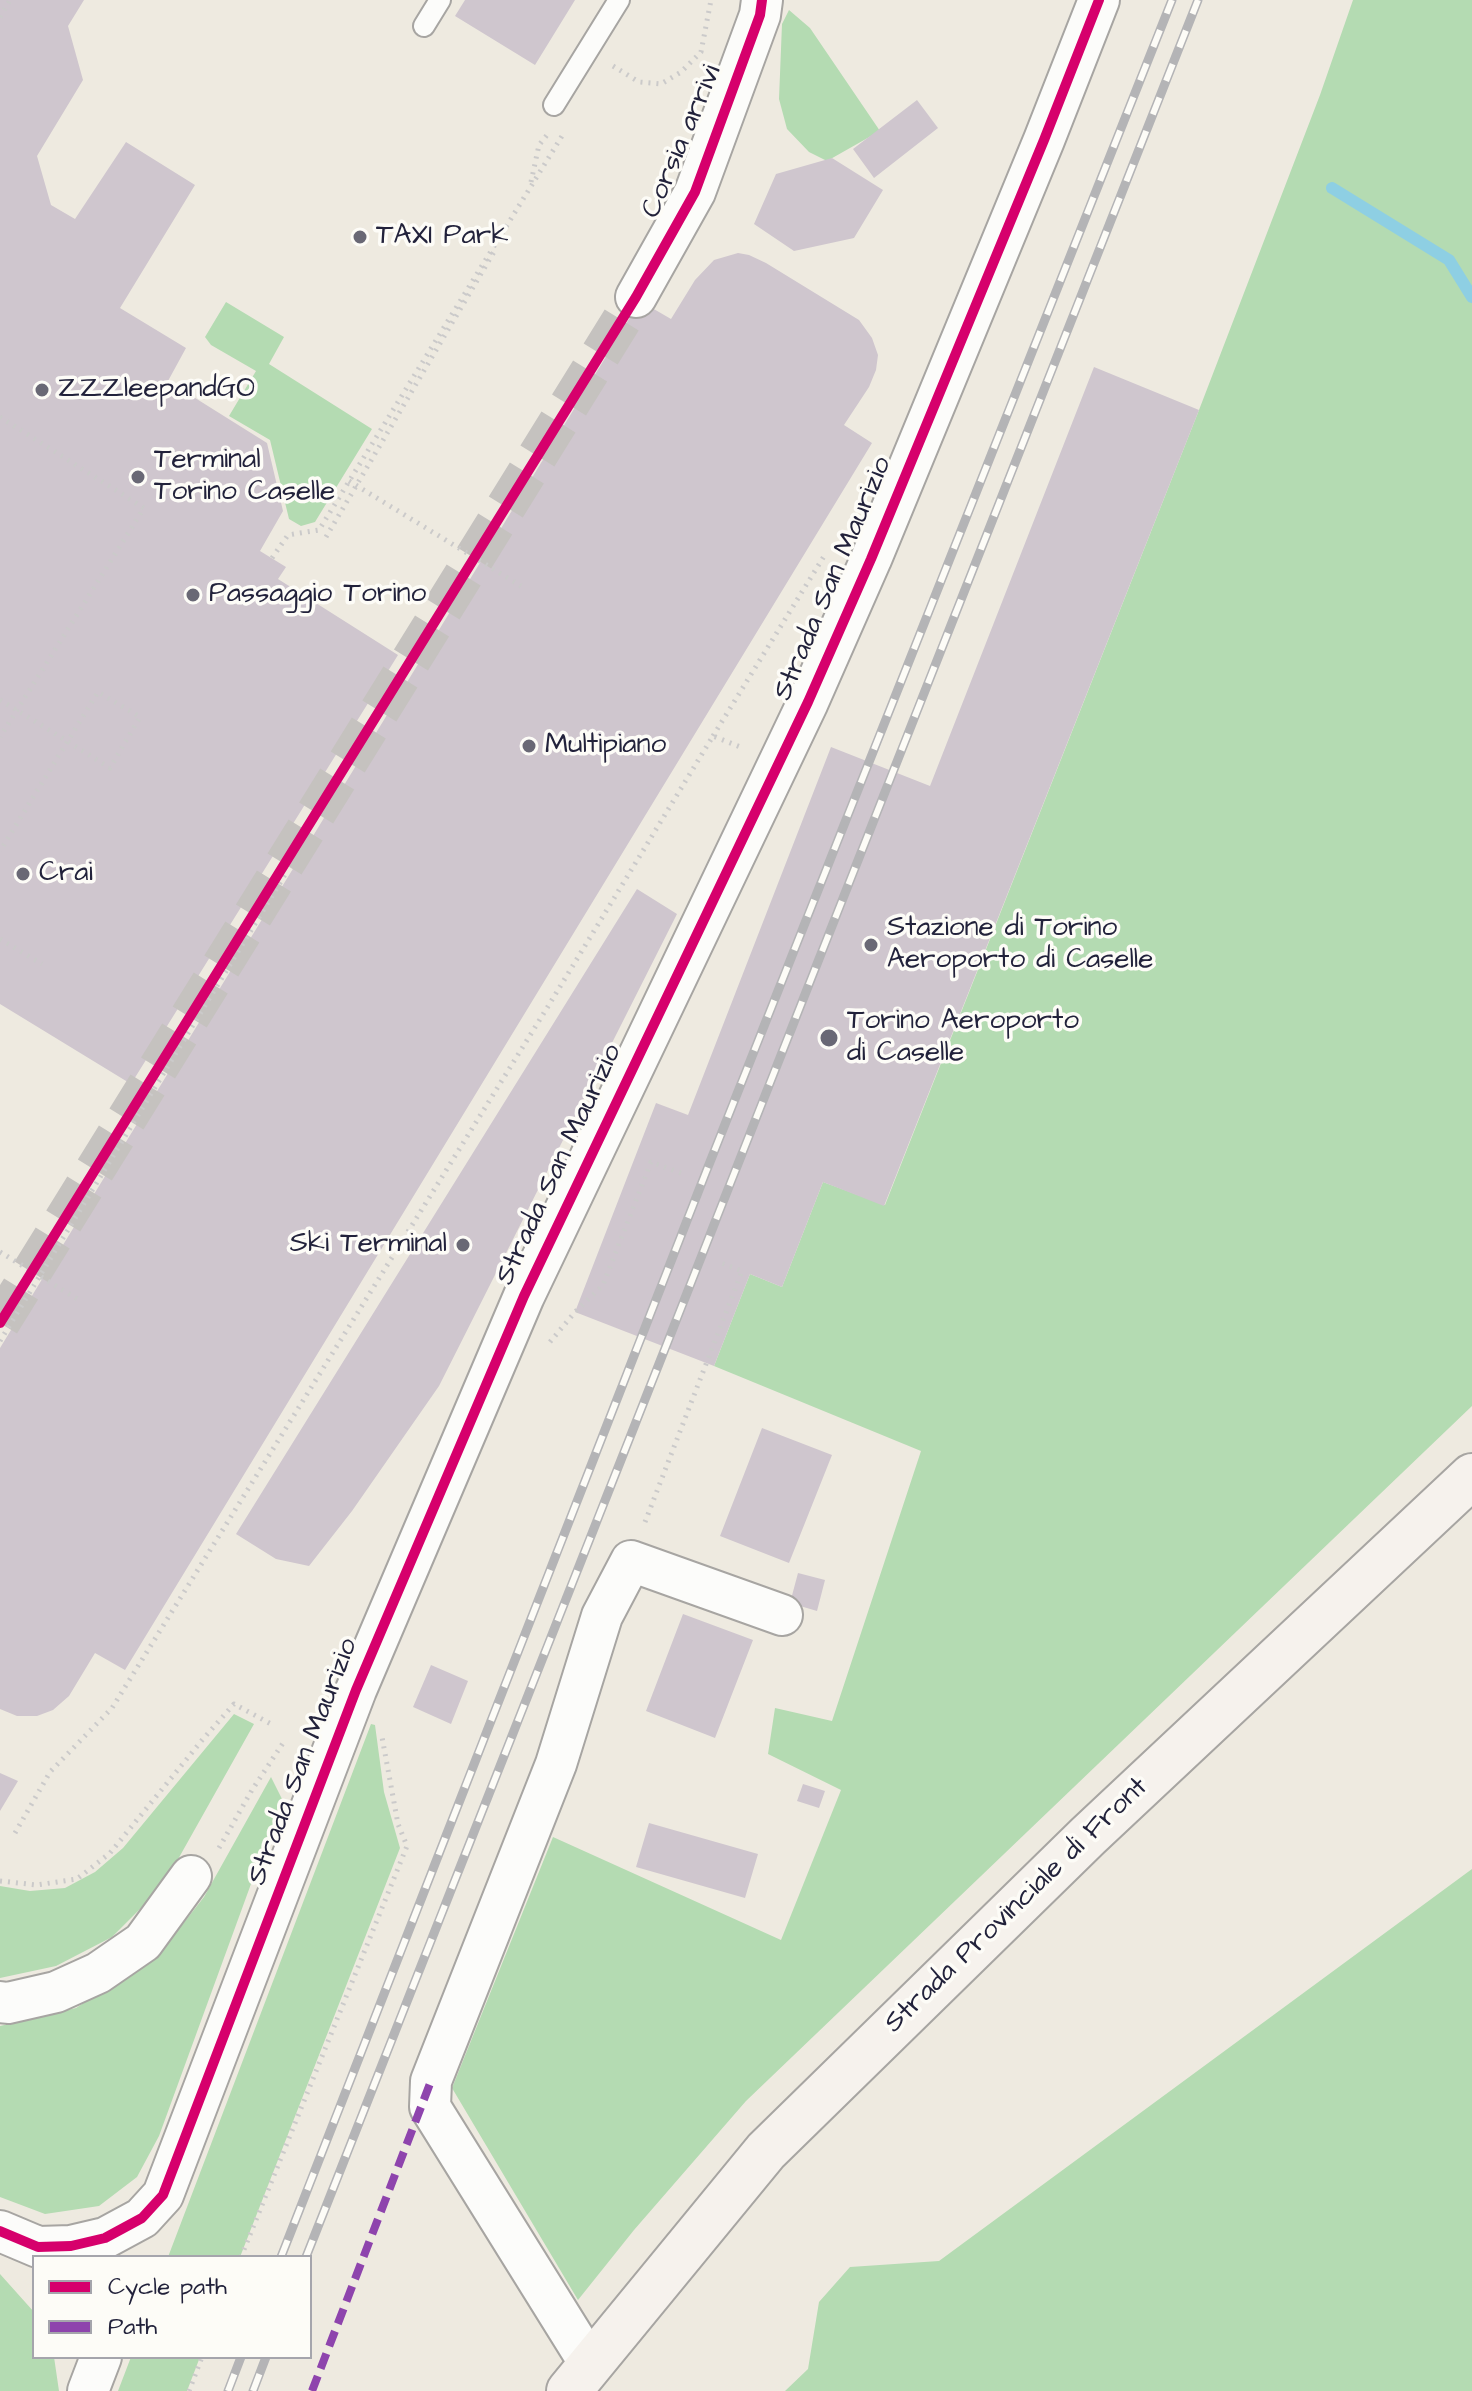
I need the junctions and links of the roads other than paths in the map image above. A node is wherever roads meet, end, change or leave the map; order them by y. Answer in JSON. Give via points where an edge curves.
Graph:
{"nodes":[{"id":1,"x":440,"y":0,"type":"edge"},
{"id":2,"x":619,"y":0,"type":"edge"},
{"id":3,"x":762,"y":0,"type":"edge"},
{"id":4,"x":1099,"y":0,"type":"edge"},
{"id":5,"x":424,"y":26,"type":"dead end"},
{"id":6,"x":554,"y":105,"type":"dead end"},
{"id":7,"x":636,"y":297,"type":"tunnel mouth"},
{"id":8,"x":1472,"y":1476,"type":"edge"},
{"id":9,"x":782,"y":1615,"type":"dead end"},
{"id":10,"x":191,"y":1876,"type":"dead end"},
{"id":11,"x":0,"y":2002,"type":"edge"},
{"id":12,"x":163,"y":2195,"type":"junction"},
{"id":13,"x":0,"y":2231,"type":"edge"},
{"id":14,"x":0,"y":2238,"type":"edge"},
{"id":15,"x":140,"y":2255,"type":"edge"},
{"id":16,"x":32,"y":2275,"type":"edge"},
{"id":17,"x":74,"y":2359,"type":"edge"},
{"id":18,"x":100,"y":2359,"type":"edge"},
{"id":19,"x":579,"y":2377,"type":"edge"},
{"id":20,"x":79,"y":2391,"type":"edge"},
{"id":21,"x":88,"y":2391,"type":"edge"}],
"edges":[{"from":1,"to":5,"type":"lane"},
{"from":2,"to":6,"type":"lane"},
{"from":3,"to":7,"type":"street","name":"Corsia arrivi","via":[[695,192]]},
{"from":4,"to":12,"type":"street","name":"Strada San Maurizio","via":[[808,702],[524,1296],[356,1690]]},
{"from":8,"to":19,"type":"main road","name":"Strada Provinciale di Front","via":[[1088,1836],[766,2151]]},
{"from":9,"to":19,"type":"street","via":[[631,1561],[602,1616],[556,1764],[431,2081],[430,2107]]},
{"from":10,"to":11,"type":"street","via":[[143,1942],[98,1973],[56,1992]]},
{"from":12,"to":13,"type":"street","name":"Strada San Maurizio","via":[[142,2218],[105,2238],[71,2246],[38,2247]]},
{"from":12,"to":15,"type":"street","name":"Strada San Maurizio"},
{"from":14,"to":16,"type":"street"},
{"from":17,"to":20,"type":"street"},
{"from":18,"to":21,"type":"street"}]}
